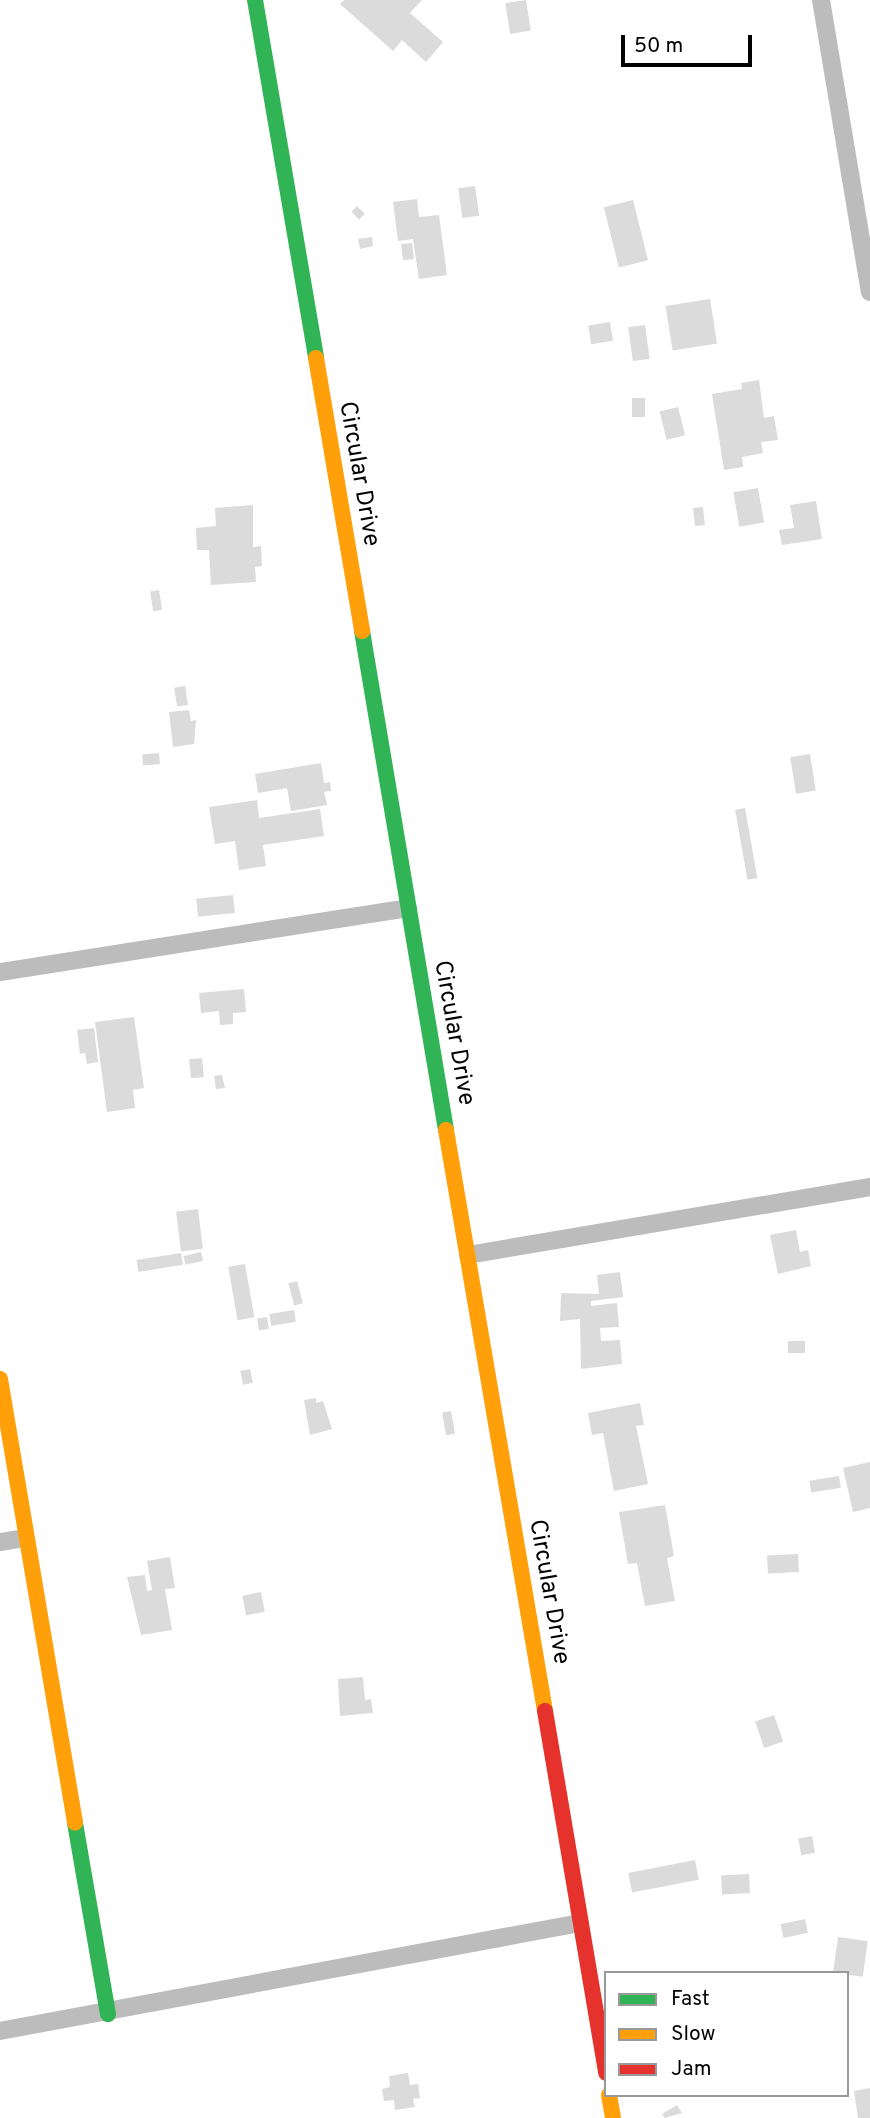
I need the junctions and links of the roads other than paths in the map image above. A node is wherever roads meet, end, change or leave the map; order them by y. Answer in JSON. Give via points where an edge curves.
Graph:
{"nodes":[{"id":1,"x":255,"y":0,"type":"edge"},
{"id":2,"x":821,"y":0,"type":"edge"},
{"id":3,"x":870,"y":292,"type":"edge"},
{"id":4,"x":408,"y":908,"type":"junction"},
{"id":5,"x":0,"y":972,"type":"edge"},
{"id":6,"x":870,"y":1187,"type":"edge"},
{"id":7,"x":468,"y":1255,"type":"junction"},
{"id":8,"x":0,"y":1379,"type":"edge"},
{"id":9,"x":26,"y":1538,"type":"junction"},
{"id":10,"x":0,"y":1542,"type":"edge"},
{"id":11,"x":580,"y":1923,"type":"junction"},
{"id":12,"x":108,"y":2014,"type":"junction"},
{"id":13,"x":0,"y":2031,"type":"edge"},
{"id":14,"x":604,"y":2061,"type":"edge"},
{"id":15,"x":609,"y":2097,"type":"edge"},
{"id":16,"x":613,"y":2118,"type":"edge"}],
"edges":[{"from":1,"to":4,"type":"street","name":"Circular Drive"},
{"from":2,"to":3,"type":"street"},
{"from":4,"to":5,"type":"street"},
{"from":4,"to":7,"type":"street","name":"Circular Drive"},
{"from":6,"to":7,"type":"street"},
{"from":7,"to":11,"type":"street","name":"Circular Drive"},
{"from":8,"to":9,"type":"street"},
{"from":9,"to":10,"type":"street"},
{"from":9,"to":12,"type":"street"},
{"from":11,"to":12,"type":"street"},
{"from":11,"to":14,"type":"street","name":"Circular Drive"},
{"from":12,"to":13,"type":"street"},
{"from":15,"to":16,"type":"street"}]}
